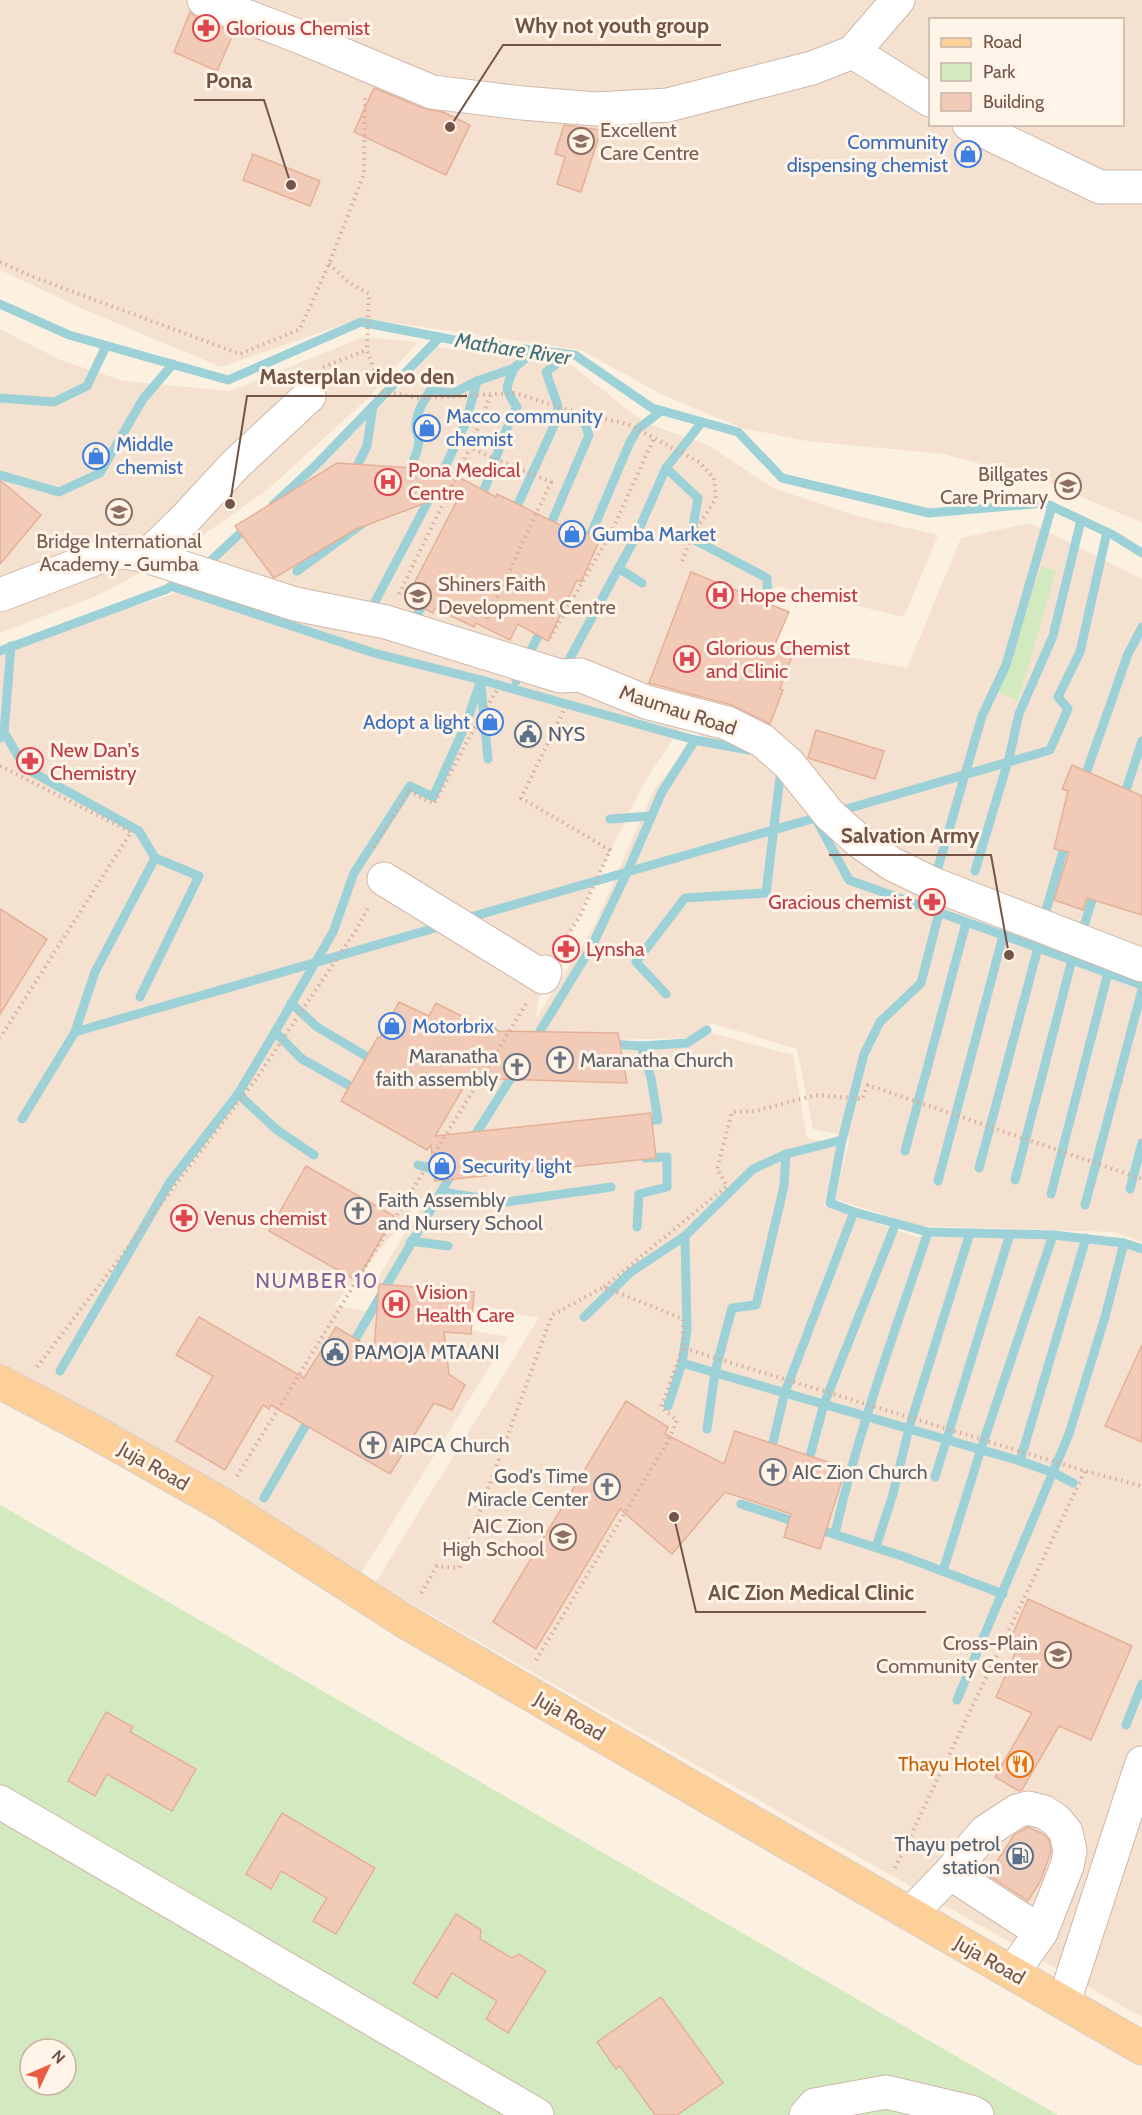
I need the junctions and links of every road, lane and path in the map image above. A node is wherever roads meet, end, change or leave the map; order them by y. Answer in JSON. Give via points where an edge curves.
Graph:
{"nodes":[{"id":1,"x":204,"y":0,"type":"edge"},
{"id":2,"x":898,"y":0,"type":"edge"},
{"id":3,"x":853,"y":52,"type":"junction"},
{"id":4,"x":366,"y":64,"type":"junction"},
{"id":5,"x":929,"y":99,"type":"edge"},
{"id":6,"x":973,"y":126,"type":"edge"},
{"id":7,"x":1142,"y":187,"type":"edge"},
{"id":8,"x":0,"y":262,"type":"edge"},
{"id":9,"x":329,"y":264,"type":"junction"},
{"id":10,"x":491,"y":394,"type":"junction"},
{"id":11,"x":309,"y":396,"type":"dead end"},
{"id":12,"x":654,"y":438,"type":"junction"},
{"id":13,"x":470,"y":448,"type":"junction"},
{"id":14,"x":136,"y":554,"type":"junction"},
{"id":15,"x":681,"y":564,"type":"dead end"},
{"id":16,"x":0,"y":595,"type":"edge"},
{"id":17,"x":386,"y":622,"type":"junction"},
{"id":18,"x":474,"y":649,"type":"junction"},
{"id":19,"x":520,"y":664,"type":"junction"},
{"id":20,"x":580,"y":675,"type":"junction"},
{"id":21,"x":0,"y":766,"type":"edge"},
{"id":22,"x":384,"y":879,"type":"junction"},
{"id":23,"x":1142,"y":965,"type":"edge"},
{"id":24,"x":545,"y":972,"type":"junction"},
{"id":25,"x":0,"y":1038,"type":"edge"},
{"id":26,"x":1142,"y":1179,"type":"edge"},
{"id":27,"x":604,"y":1287,"type":"junction"},
{"id":28,"x":683,"y":1348,"type":"junction"},
{"id":29,"x":9,"y":1387,"type":"edge"},
{"id":30,"x":1085,"y":1471,"type":"junction"},
{"id":31,"x":1142,"y":1486,"type":"edge"},
{"id":32,"x":220,"y":1503,"type":"junction"},
{"id":33,"x":405,"y":1622,"type":"junction"},
{"id":34,"x":520,"y":1686,"type":"junction"},
{"id":35,"x":1142,"y":1763,"type":"edge"},
{"id":36,"x":0,"y":1802,"type":"edge"},
{"id":37,"x":950,"y":1873,"type":"junction"},
{"id":38,"x":881,"y":1896,"type":"junction"},
{"id":39,"x":910,"y":1914,"type":"junction"},
{"id":40,"x":1041,"y":1932,"type":"junction"},
{"id":41,"x":1013,"y":1972,"type":"junction"},
{"id":42,"x":1064,"y":2002,"type":"junction"},
{"id":43,"x":1142,"y":2048,"type":"edge"},
{"id":44,"x":537,"y":2115,"type":"edge"},
{"id":45,"x":806,"y":2115,"type":"edge"},
{"id":46,"x":977,"y":2115,"type":"edge"}],
"edges":[{"from":1,"to":4,"type":"street"},
{"from":2,"to":3,"type":"street"},
{"from":3,"to":4,"type":"street","via":[[812,68],[668,105],[596,109],[432,92]]},
{"from":3,"to":5,"type":"street"},
{"from":4,"to":9,"type":"path","via":[[364,174]]},
{"from":6,"to":7,"type":"street","via":[[1100,187]]},
{"from":8,"to":9,"type":"path","via":[[240,354],[300,329]]},
{"from":9,"to":10,"type":"path","via":[[369,294],[367,350],[382,391],[420,398]]},
{"from":10,"to":12,"type":"path","via":[[515,393],[628,424]]},
{"from":10,"to":13,"type":"path"},
{"from":11,"to":14,"type":"street","via":[[186,518]]},
{"from":12,"to":15,"type":"path","via":[[699,462],[714,478],[716,498],[691,538]]},
{"from":12,"to":19,"type":"path","via":[[611,533]]},
{"from":13,"to":17,"type":"path"},
{"from":13,"to":18,"type":"path","via":[[551,482]]},
{"from":14,"to":16,"type":"street","via":[[110,553]]},
{"from":14,"to":17,"type":"street","name":"Maumau Road","via":[[295,604]]},
{"from":17,"to":18,"type":"street","name":"Maumau Road"},
{"from":18,"to":19,"type":"street","name":"Maumau Road"},
{"from":19,"to":20,"type":"street","name":"Maumau Road","via":[[560,676]]},
{"from":19,"to":22,"type":"path","via":[[470,736],[434,804],[410,790],[371,851],[392,865]]},
{"from":20,"to":23,"type":"street","name":"Maumau Road","via":[[646,702],[727,723],[764,741],[789,764],[829,814],[860,843],[892,864],[933,884]]},
{"from":20,"to":24,"type":"path","via":[[521,798],[610,850],[580,916]]},
{"from":21,"to":25,"type":"path","via":[[131,832]]},
{"from":22,"to":24,"type":"street","via":[[543,977]]},
{"from":22,"to":29,"type":"path","via":[[356,930],[256,1079]]},
{"from":24,"to":32,"type":"path"},
{"from":26,"to":27,"type":"path","via":[[868,1085],[862,1099],[816,1095],[755,1111],[732,1112],[717,1168],[727,1186]]},
{"from":27,"to":28,"type":"path","via":[[683,1319]]},
{"from":27,"to":33,"type":"path","via":[[552,1315],[459,1568],[437,1566]]},
{"from":28,"to":30,"type":"path"},
{"from":28,"to":34,"type":"path","via":[[661,1407],[677,1420],[667,1443]]},
{"from":29,"to":32,"type":"main road","name":"Juja Road"},
{"from":30,"to":31,"type":"path"},
{"from":30,"to":38,"type":"path"},
{"from":32,"to":33,"type":"main road","name":"Juja Road"},
{"from":33,"to":34,"type":"main road","name":"Juja Road"},
{"from":34,"to":38,"type":"main road","name":"Juja Road"},
{"from":35,"to":42,"type":"street"},
{"from":36,"to":44,"type":"street"},
{"from":37,"to":39,"type":"street"},
{"from":37,"to":40,"type":"street"},
{"from":37,"to":40,"type":"street","via":[[985,1832],[1003,1819],[1028,1808],[1044,1812],[1066,1832],[1070,1851]]},
{"from":38,"to":39,"type":"main road","name":"Juja Road"},
{"from":39,"to":41,"type":"main road","name":"Juja Road"},
{"from":40,"to":41,"type":"street"},
{"from":41,"to":42,"type":"main road","name":"Juja Road"},
{"from":42,"to":43,"type":"main road","name":"Juja Road"},
{"from":45,"to":46,"type":"street","via":[[815,2105],[886,2092]]}]}
